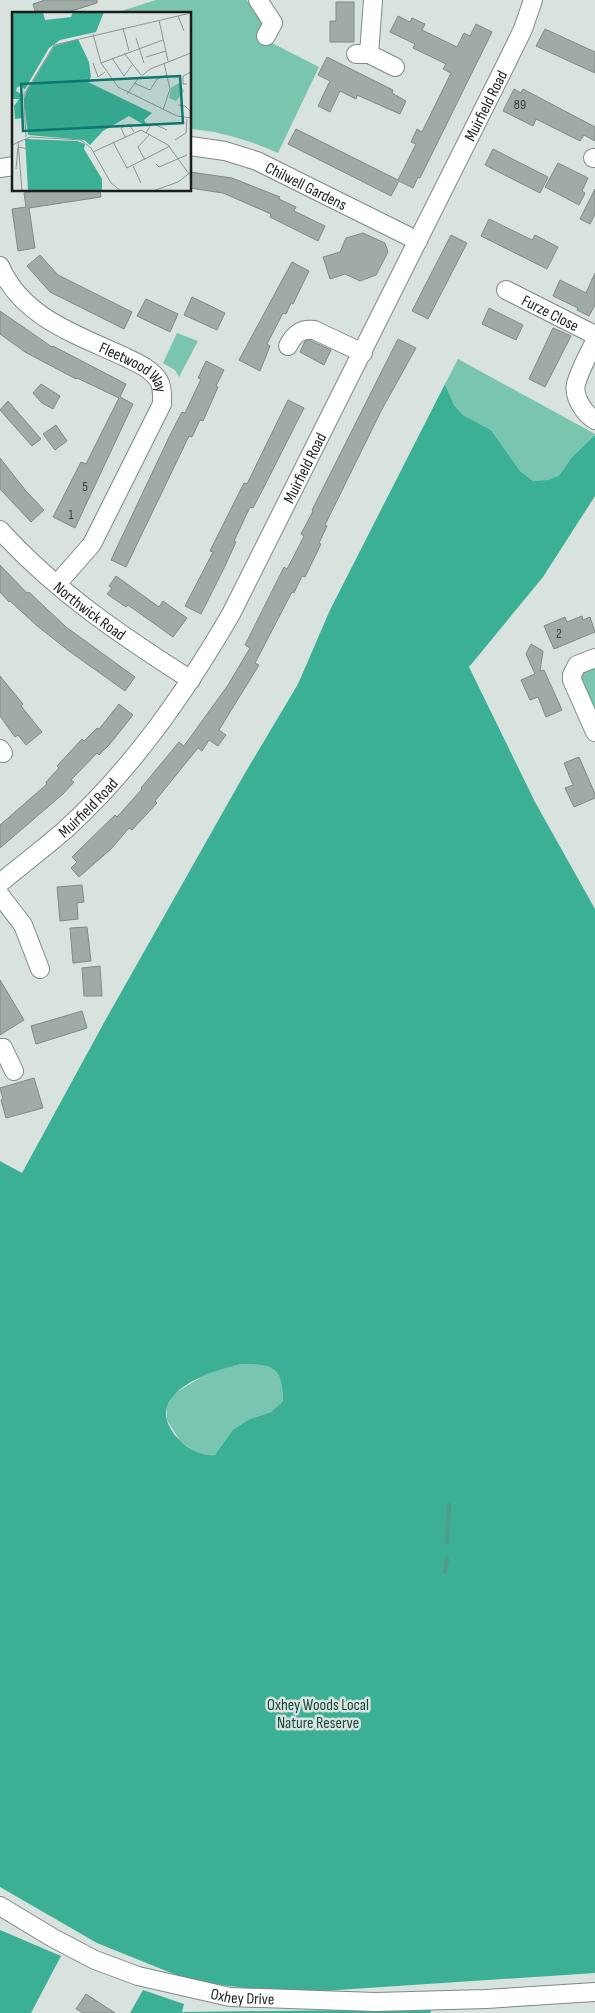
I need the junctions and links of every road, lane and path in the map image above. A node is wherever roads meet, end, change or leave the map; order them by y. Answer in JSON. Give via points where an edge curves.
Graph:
{"nodes":[{"id":1,"x":258,"y":0,"type":"edge"},
{"id":2,"x":374,"y":0,"type":"edge"},
{"id":3,"x":533,"y":0,"type":"edge"},
{"id":4,"x":266,"y":36,"type":"dead end"},
{"id":5,"x":395,"y":67,"type":"dead end"},
{"id":6,"x":191,"y":146,"type":"edge"},
{"id":7,"x":418,"y":241,"type":"junction"},
{"id":8,"x":0,"y":266,"type":"edge"},
{"id":9,"x":506,"y":290,"type":"dead end"},
{"id":10,"x":595,"y":335,"type":"edge"},
{"id":11,"x":595,"y":341,"type":"edge"},
{"id":12,"x":288,"y":346,"type":"dead end"},
{"id":13,"x":363,"y":353,"type":"junction"},
{"id":14,"x":595,"y":420,"type":"edge"},
{"id":15,"x":0,"y":530,"type":"edge"},
{"id":16,"x":57,"y":584,"type":"junction"},
{"id":17,"x":595,"y":658,"type":"edge"},
{"id":18,"x":190,"y":680,"type":"junction"},
{"id":19,"x":595,"y":732,"type":"edge"},
{"id":20,"x":0,"y":883,"type":"edge"},
{"id":21,"x":0,"y":895,"type":"edge"},
{"id":22,"x":40,"y":968,"type":"dead end"},
{"id":23,"x":0,"y":1048,"type":"edge"},
{"id":24,"x":14,"y":1071,"type":"dead end"},
{"id":25,"x":0,"y":1906,"type":"edge"},
{"id":26,"x":595,"y":1992,"type":"edge"},
{"id":27,"x":488,"y":2006,"type":"edge"}],
"edges":[{"from":1,"to":4,"type":"street","via":[[273,23]]},
{"from":2,"to":5,"type":"street","via":[[362,54]]},
{"from":3,"to":7,"type":"street","name":"Muirfield Road","via":[[513,51]]},
{"from":6,"to":7,"type":"street","name":"Chilwell Gardens","via":[[225,151],[257,161]]},
{"from":7,"to":13,"type":"street","name":"Muirfield Road"},
{"from":8,"to":16,"type":"street","name":"Fleetwood Way","via":[[14,290],[39,314],[143,366],[160,382],[162,389],[162,404],[92,544]]},
{"from":9,"to":10,"type":"street","name":"Furze Close"},
{"from":11,"to":14,"type":"street","name":"Furze Close","via":[[576,385],[582,406]]},
{"from":12,"to":13,"type":"street","via":[[296,334],[307,329]]},
{"from":13,"to":18,"type":"street","name":"Muirfield Road","via":[[231,614]]},
{"from":15,"to":16,"type":"street","name":"Northwick Road"},
{"from":16,"to":18,"type":"street","name":"Northwick Road","via":[[93,615]]},
{"from":17,"to":19,"type":"street","via":[[577,665],[572,680]]},
{"from":18,"to":20,"type":"street","name":"Muirfield Road","via":[[135,756],[98,796],[65,830]]},
{"from":21,"to":22,"type":"street","via":[[24,925]]},
{"from":23,"to":24,"type":"street","via":[[3,1048]]},
{"from":25,"to":27,"type":"street","name":"Oxhey Drive","via":[[95,1960],[138,1976],[230,1997]]},
{"from":26,"to":27,"type":"street","name":"Oxhey Drive"}]}
